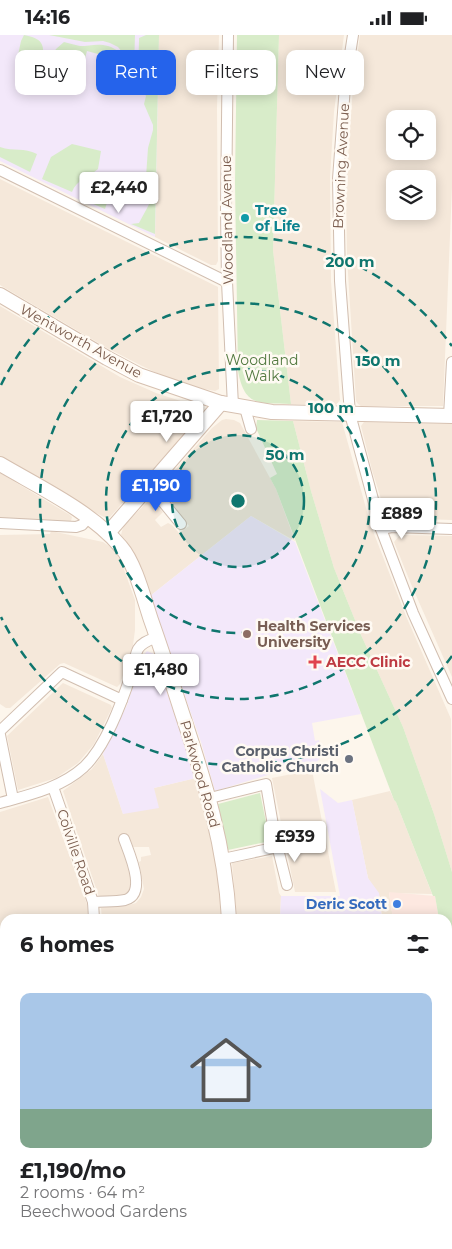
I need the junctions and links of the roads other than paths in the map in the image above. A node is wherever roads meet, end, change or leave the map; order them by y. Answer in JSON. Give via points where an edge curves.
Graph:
{"nodes":[{"id":1,"x":228,"y":35,"type":"edge"},
{"id":2,"x":353,"y":35,"type":"edge"},
{"id":3,"x":0,"y":170,"type":"edge"},
{"id":4,"x":227,"y":281,"type":"junction"},
{"id":5,"x":0,"y":295,"type":"edge"},
{"id":6,"x":452,"y":362,"type":"edge"},
{"id":7,"x":233,"y":406,"type":"junction"},
{"id":8,"x":350,"y":414,"type":"junction"},
{"id":9,"x":451,"y":416,"type":"edge"},
{"id":10,"x":251,"y":429,"type":"dead end"},
{"id":11,"x":0,"y":464,"type":"edge"},
{"id":12,"x":149,"y":485,"type":"junction"},
{"id":13,"x":88,"y":517,"type":"junction"},
{"id":14,"x":0,"y":523,"type":"edge"},
{"id":15,"x":181,"y":524,"type":"dead end"},
{"id":16,"x":381,"y":529,"type":"junction"},
{"id":17,"x":452,"y":529,"type":"edge"},
{"id":18,"x":108,"y":533,"type":"junction"},
{"id":19,"x":157,"y":637,"type":"junction"},
{"id":20,"x":452,"y":699,"type":"edge"},
{"id":21,"x":122,"y":700,"type":"junction"},
{"id":22,"x":0,"y":731,"type":"edge"},
{"id":23,"x":0,"y":735,"type":"edge"},
{"id":24,"x":53,"y":787,"type":"junction"},
{"id":25,"x":210,"y":798,"type":"junction"},
{"id":26,"x":13,"y":799,"type":"junction"},
{"id":27,"x":0,"y":803,"type":"edge"},
{"id":28,"x":124,"y":839,"type":"dead end"},
{"id":29,"x":278,"y":847,"type":"junction"},
{"id":30,"x":223,"y":859,"type":"junction"},
{"id":31,"x":287,"y":885,"type":"dead end"},
{"id":32,"x":93,"y":902,"type":"junction"},
{"id":33,"x":94,"y":914,"type":"edge"},
{"id":34,"x":228,"y":914,"type":"edge"}],
"edges":[{"from":1,"to":4,"type":"street","name":"Woodland Avenue"},
{"from":2,"to":8,"type":"street","name":"Browning Avenue","via":[[345,86],[338,179],[340,281]]},
{"from":3,"to":4,"type":"street"},
{"from":4,"to":7,"type":"street","name":"Woodland Avenue"},
{"from":5,"to":7,"type":"street","name":"Wentworth Avenue","via":[[139,375]]},
{"from":6,"to":9,"type":"street"},
{"from":7,"to":8,"type":"street","name":"Wentworth Avenue","via":[[272,412]]},
{"from":7,"to":10,"type":"street"},
{"from":7,"to":12,"type":"street"},
{"from":8,"to":9,"type":"street","name":"Wentworth Avenue"},
{"from":8,"to":16,"type":"street","name":"Browning Avenue"},
{"from":11,"to":13,"type":"street","name":"Parkwood Road"},
{"from":12,"to":15,"type":"street"},
{"from":12,"to":18,"type":"street"},
{"from":13,"to":14,"type":"street","via":[[76,527]]},
{"from":13,"to":18,"type":"street","name":"Parkwood Road"},
{"from":16,"to":17,"type":"street"},
{"from":16,"to":20,"type":"street","name":"Browning Avenue","via":[[413,613]]},
{"from":18,"to":19,"type":"street","name":"Parkwood Road","via":[[131,564]]},
{"from":19,"to":21,"type":"street","via":[[138,649]]},
{"from":19,"to":25,"type":"street","name":"Parkwood Road"},
{"from":21,"to":22,"type":"street","via":[[62,672]]},
{"from":21,"to":24,"type":"street","via":[[95,755],[74,775]]},
{"from":23,"to":26,"type":"street"},
{"from":24,"to":26,"type":"street"},
{"from":24,"to":32,"type":"street","name":"Colville Road"},
{"from":25,"to":29,"type":"street","via":[[266,784]]},
{"from":25,"to":30,"type":"street","name":"Parkwood Road"},
{"from":26,"to":27,"type":"street"},
{"from":28,"to":32,"type":"street","via":[[137,886],[134,894],[127,900]]},
{"from":29,"to":30,"type":"street"},
{"from":29,"to":31,"type":"street"},
{"from":30,"to":34,"type":"street","name":"Parkwood Road"},
{"from":32,"to":33,"type":"street","name":"Colville Road"}]}
